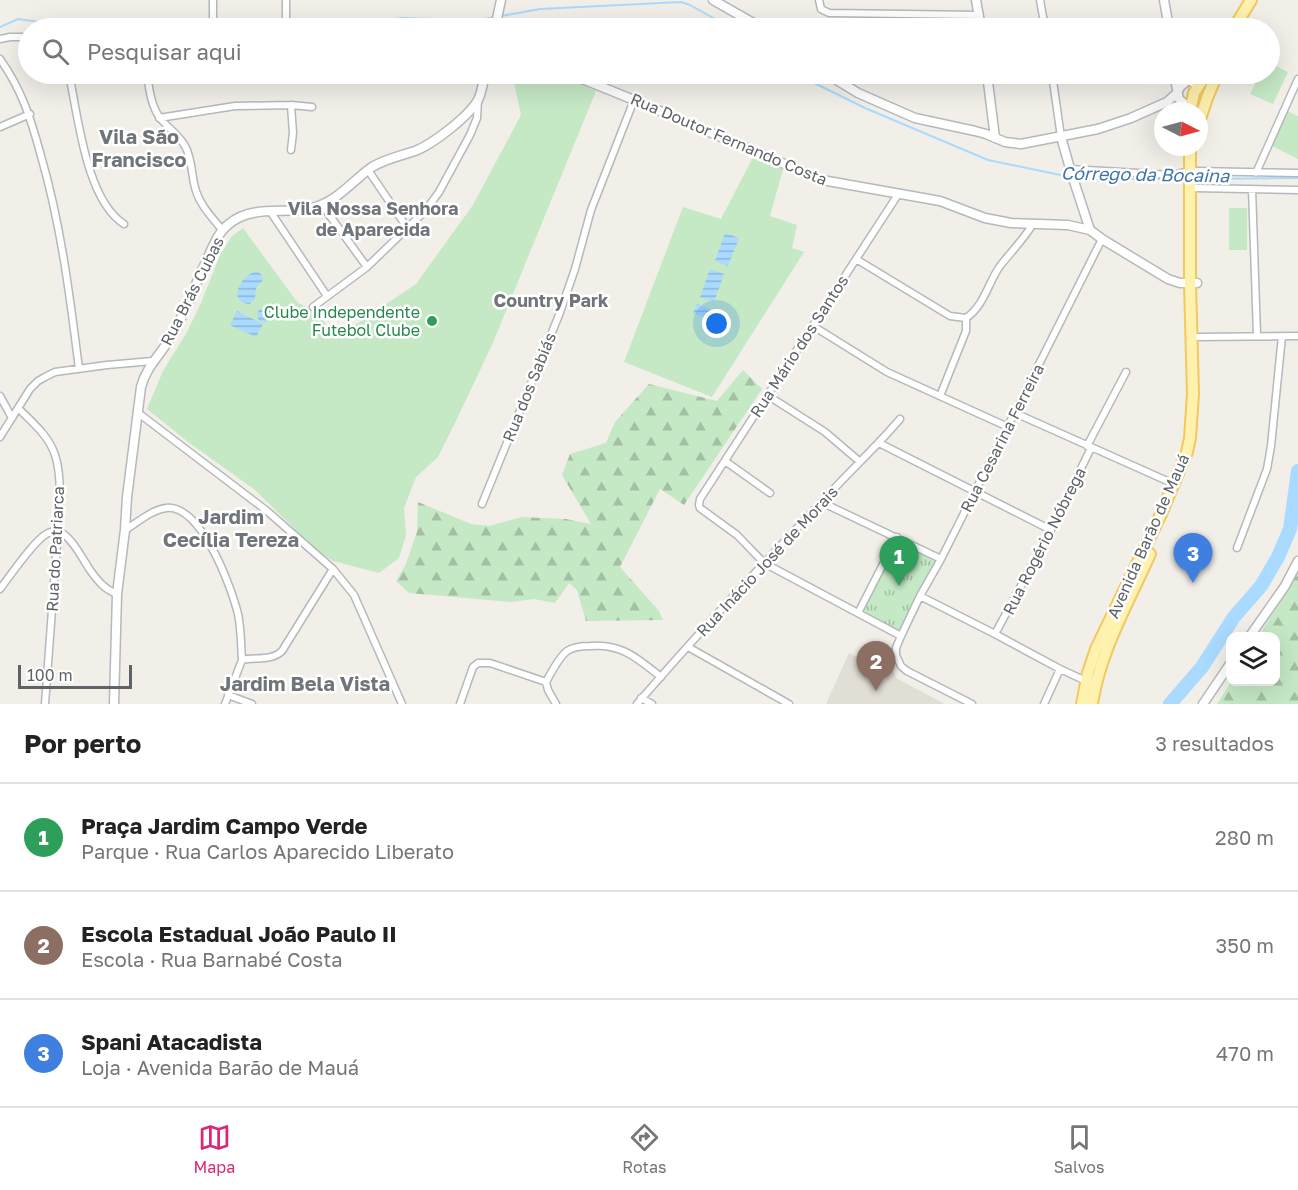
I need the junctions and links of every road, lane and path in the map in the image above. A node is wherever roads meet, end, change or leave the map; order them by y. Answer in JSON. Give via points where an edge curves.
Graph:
{"nodes":[{"id":1,"x":213,"y":0,"type":"edge"},
{"id":2,"x":286,"y":0,"type":"edge"},
{"id":3,"x":501,"y":0,"type":"edge"},
{"id":4,"x":713,"y":0,"type":"edge"},
{"id":5,"x":975,"y":0,"type":"edge"},
{"id":6,"x":1040,"y":0,"type":"edge"},
{"id":7,"x":1164,"y":0,"type":"edge"},
{"id":8,"x":1251,"y":0,"type":"edge"},
{"id":9,"x":1257,"y":0,"type":"edge"},
{"id":10,"x":819,"y":1,"type":"edge"},
{"id":11,"x":978,"y":15,"type":"junction"},
{"id":12,"x":213,"y":18,"type":"edge"},
{"id":13,"x":286,"y":18,"type":"edge"},
{"id":14,"x":497,"y":18,"type":"edge"},
{"id":15,"x":744,"y":18,"type":"edge"},
{"id":16,"x":979,"y":18,"type":"edge"},
{"id":17,"x":1043,"y":18,"type":"edge"},
{"id":18,"x":1167,"y":18,"type":"edge"},
{"id":19,"x":1240,"y":18,"type":"edge"},
{"id":20,"x":1247,"y":18,"type":"edge"},
{"id":21,"x":18,"y":37,"type":"edge"},
{"id":22,"x":0,"y":39,"type":"edge"},
{"id":23,"x":0,"y":59,"type":"edge"},
{"id":24,"x":1298,"y":79,"type":"edge"},
{"id":25,"x":71,"y":84,"type":"edge"},
{"id":26,"x":148,"y":84,"type":"edge"},
{"id":27,"x":482,"y":84,"type":"edge"},
{"id":28,"x":595,"y":84,"type":"edge"},
{"id":29,"x":843,"y":84,"type":"edge"},
{"id":30,"x":988,"y":84,"type":"edge"},
{"id":31,"x":1053,"y":84,"type":"edge"},
{"id":32,"x":1176,"y":84,"type":"edge"},
{"id":33,"x":1183,"y":84,"type":"edge"},
{"id":34,"x":1213,"y":84,"type":"edge"},
{"id":35,"x":1199,"y":85,"type":"edge"},
{"id":36,"x":1177,"y":93,"type":"junction"},
{"id":37,"x":478,"y":100,"type":"junction"},
{"id":38,"x":634,"y":100,"type":"junction"},
{"id":39,"x":1182,"y":102,"type":"edge"},
{"id":40,"x":1199,"y":102,"type":"edge"},
{"id":41,"x":1206,"y":102,"type":"edge"},
{"id":42,"x":291,"y":105,"type":"junction"},
{"id":43,"x":312,"y":107,"type":"dead end"},
{"id":44,"x":30,"y":114,"type":"junction"},
{"id":45,"x":159,"y":118,"type":"junction"},
{"id":46,"x":0,"y":128,"type":"edge"},
{"id":47,"x":1061,"y":137,"type":"junction"},
{"id":48,"x":995,"y":138,"type":"junction"},
{"id":49,"x":291,"y":150,"type":"dead end"},
{"id":50,"x":1191,"y":156,"type":"edge"},
{"id":51,"x":1195,"y":156,"type":"edge"},
{"id":52,"x":368,"y":170,"type":"junction"},
{"id":53,"x":1070,"y":170,"type":"junction"},
{"id":54,"x":1193,"y":173,"type":"junction"},
{"id":55,"x":1256,"y":173,"type":"junction"},
{"id":56,"x":1298,"y":173,"type":"edge"},
{"id":57,"x":1194,"y":188,"type":"junction"},
{"id":58,"x":1252,"y":189,"type":"junction"},
{"id":59,"x":1298,"y":190,"type":"edge"},
{"id":60,"x":898,"y":193,"type":"junction"},
{"id":61,"x":322,"y":205,"type":"junction"},
{"id":62,"x":270,"y":211,"type":"junction"},
{"id":63,"x":1084,"y":213,"type":"junction"},
{"id":64,"x":124,"y":224,"type":"dead end"},
{"id":65,"x":1033,"y":224,"type":"junction"},
{"id":66,"x":1068,"y":225,"type":"junction"},
{"id":67,"x":408,"y":229,"type":"junction"},
{"id":68,"x":222,"y":230,"type":"junction"},
{"id":69,"x":1090,"y":230,"type":"junction"},
{"id":70,"x":1102,"y":239,"type":"junction"},
{"id":71,"x":856,"y":259,"type":"junction"},
{"id":72,"x":367,"y":267,"type":"junction"},
{"id":73,"x":1194,"y":283,"type":"junction"},
{"id":74,"x":327,"y":296,"type":"junction"},
{"id":75,"x":313,"y":307,"type":"dead end"},
{"id":76,"x":966,"y":318,"type":"junction"},
{"id":77,"x":813,"y":326,"type":"junction"},
{"id":78,"x":1257,"y":335,"type":"junction"},
{"id":79,"x":1282,"y":336,"type":"junction"},
{"id":80,"x":1298,"y":336,"type":"edge"},
{"id":81,"x":1198,"y":337,"type":"junction"},
{"id":82,"x":153,"y":361,"type":"junction"},
{"id":83,"x":80,"y":369,"type":"junction"},
{"id":84,"x":1126,"y":372,"type":"dead end"},
{"id":85,"x":767,"y":395,"type":"junction"},
{"id":86,"x":0,"y":396,"type":"edge"},
{"id":87,"x":940,"y":396,"type":"junction"},
{"id":88,"x":18,"y":408,"type":"junction"},
{"id":89,"x":137,"y":412,"type":"junction"},
{"id":90,"x":1015,"y":413,"type":"junction"},
{"id":91,"x":12,"y":418,"type":"junction"},
{"id":92,"x":900,"y":419,"type":"dead end"},
{"id":93,"x":1008,"y":427,"type":"junction"},
{"id":94,"x":0,"y":437,"type":"edge"},
{"id":95,"x":879,"y":443,"type":"junction"},
{"id":96,"x":1089,"y":447,"type":"junction"},
{"id":97,"x":725,"y":461,"type":"junction"},
{"id":98,"x":860,"y":461,"type":"junction"},
{"id":99,"x":1174,"y":484,"type":"junction"},
{"id":100,"x":974,"y":492,"type":"junction"},
{"id":101,"x":770,"y":493,"type":"dead end"},
{"id":102,"x":822,"y":502,"type":"junction"},
{"id":103,"x":482,"y":504,"type":"dead end"},
{"id":104,"x":125,"y":530,"type":"junction"},
{"id":105,"x":1051,"y":530,"type":"junction"},
{"id":106,"x":58,"y":532,"type":"junction"},
{"id":107,"x":897,"y":537,"type":"junction"},
{"id":108,"x":1238,"y":548,"type":"dead end"},
{"id":109,"x":941,"y":559,"type":"junction"},
{"id":110,"x":1298,"y":561,"type":"edge"},
{"id":111,"x":764,"y":563,"type":"junction"},
{"id":112,"x":333,"y":569,"type":"junction"},
{"id":113,"x":0,"y":589,"type":"edge"},
{"id":114,"x":117,"y":594,"type":"junction"},
{"id":115,"x":920,"y":596,"type":"junction"},
{"id":116,"x":858,"y":613,"type":"junction"},
{"id":117,"x":1253,"y":632,"type":"edge"},
{"id":118,"x":995,"y":634,"type":"junction"},
{"id":119,"x":901,"y":636,"type":"junction"},
{"id":120,"x":688,"y":647,"type":"junction"},
{"id":121,"x":243,"y":660,"type":"junction"},
{"id":122,"x":1060,"y":669,"type":"junction"},
{"id":123,"x":1226,"y":670,"type":"edge"},
{"id":124,"x":661,"y":677,"type":"junction"},
{"id":125,"x":1086,"y":681,"type":"junction"},
{"id":126,"x":546,"y":682,"type":"junction"},
{"id":127,"x":228,"y":695,"type":"junction"},
{"id":128,"x":639,"y":701,"type":"edge"},
{"id":129,"x":45,"y":704,"type":"edge"},
{"id":130,"x":114,"y":704,"type":"edge"},
{"id":131,"x":225,"y":704,"type":"edge"},
{"id":132,"x":252,"y":704,"type":"edge"},
{"id":133,"x":402,"y":704,"type":"edge"},
{"id":134,"x":460,"y":704,"type":"edge"},
{"id":135,"x":556,"y":704,"type":"edge"},
{"id":136,"x":652,"y":704,"type":"edge"},
{"id":137,"x":789,"y":704,"type":"edge"},
{"id":138,"x":972,"y":704,"type":"edge"},
{"id":139,"x":1044,"y":704,"type":"edge"},
{"id":140,"x":1082,"y":704,"type":"edge"},
{"id":141,"x":1092,"y":704,"type":"edge"},
{"id":142,"x":1203,"y":704,"type":"edge"}],
"edges":[{"from":1,"to":12,"type":"street"},
{"from":2,"to":13,"type":"street"},
{"from":3,"to":14,"type":"street"},
{"from":4,"to":15,"type":"street"},
{"from":5,"to":11,"type":"street"},
{"from":6,"to":17,"type":"street"},
{"from":7,"to":18,"type":"street"},
{"from":8,"to":19,"type":"main road"},
{"from":9,"to":20,"type":"main road"},
{"from":10,"to":11,"type":"street","via":[[821,9],[829,13]]},
{"from":11,"to":16,"type":"street"},
{"from":21,"to":22,"type":"street"},
{"from":23,"to":44,"type":"street"},
{"from":24,"to":55,"type":"street"},
{"from":25,"to":64,"type":"street","via":[[98,193]]},
{"from":26,"to":45,"type":"street"},
{"from":27,"to":37,"type":"street","name":"Rua Brás Cubas"},
{"from":28,"to":38,"type":"street","name":"Rua Doutor Fernando Costa"},
{"from":29,"to":48,"type":"street","via":[[915,118]]},
{"from":30,"to":48,"type":"street"},
{"from":31,"to":47,"type":"street"},
{"from":32,"to":36,"type":"street"},
{"from":33,"to":36,"type":"street"},
{"from":34,"to":41,"type":"main road"},
{"from":35,"to":40,"type":"main road","via":[[1202,96]]},
{"from":36,"to":39,"type":"street"},
{"from":36,"to":47,"type":"street","via":[[1167,102],[1131,118]]},
{"from":37,"to":52,"type":"street","name":"Rua Brás Cubas","via":[[428,145]]},
{"from":37,"to":67,"type":"street","via":[[475,125],[460,154],[439,192]]},
{"from":38,"to":60,"type":"street","name":"Rua Doutor Fernando Costa","via":[[822,180]]},
{"from":38,"to":103,"type":"street","name":"Rua dos Sabiás","via":[[591,210],[559,315]]},
{"from":42,"to":43,"type":"street"},
{"from":42,"to":45,"type":"street","via":[[235,106]]},
{"from":42,"to":49,"type":"street"},
{"from":44,"to":46,"type":"street"},
{"from":44,"to":83,"type":"street","via":[[53,201]]},
{"from":45,"to":68,"type":"street","via":[[186,147],[199,199]]},
{"from":47,"to":48,"type":"street","via":[[1021,144]]},
{"from":47,"to":53,"type":"street"},
{"from":50,"to":54,"type":"main road","name":"Avenida Barão de Mauá"},
{"from":51,"to":54,"type":"main road","name":"Avenida Barão de Mauá"},
{"from":52,"to":61,"type":"street","name":"Rua Brás Cubas"},
{"from":52,"to":67,"type":"street"},
{"from":53,"to":54,"type":"street"},
{"from":53,"to":63,"type":"street"},
{"from":54,"to":55,"type":"street"},
{"from":54,"to":57,"type":"main road","name":"Avenida Barão de Mauá"},
{"from":55,"to":56,"type":"street"},
{"from":57,"to":58,"type":"street"},
{"from":57,"to":73,"type":"main road","name":"Avenida Barão de Mauá"},
{"from":58,"to":59,"type":"street"},
{"from":58,"to":78,"type":"street"},
{"from":60,"to":65,"type":"street","name":"Rua Doutor Fernando Costa","via":[[939,201],[985,218]]},
{"from":60,"to":71,"type":"street","name":"Rua Mário dos Santos"},
{"from":61,"to":62,"type":"street","name":"Rua Brás Cubas"},
{"from":61,"to":72,"type":"street"},
{"from":62,"to":68,"type":"street","name":"Rua Brás Cubas","via":[[247,214]]},
{"from":62,"to":74,"type":"street"},
{"from":63,"to":66,"type":"street"},
{"from":63,"to":69,"type":"street"},
{"from":65,"to":66,"type":"street","name":"Rua Doutor Fernando Costa"},
{"from":65,"to":76,"type":"street","via":[[994,275],[974,313]]},
{"from":66,"to":69,"type":"street","name":"Rua Doutor Fernando Costa"},
{"from":67,"to":72,"type":"street"},
{"from":68,"to":82,"type":"street","name":"Rua Brás Cubas","via":[[175,330]]},
{"from":69,"to":70,"type":"street","name":"Rua Doutor Fernando Costa"},
{"from":70,"to":73,"type":"street","name":"Rua Doutor Fernando Costa","via":[[1168,279]]},
{"from":70,"to":90,"type":"street","name":"Rua Cesarina Ferreira"},
{"from":71,"to":76,"type":"street","via":[[950,316]]},
{"from":71,"to":77,"type":"street","name":"Rua Mário dos Santos"},
{"from":72,"to":74,"type":"street"},
{"from":73,"to":81,"type":"main road","name":"Avenida Barão de Mauá"},
{"from":73,"to":99,"type":"main road","name":"Avenida Barão de Mauá","via":[[1192,418],[1187,452]]},
{"from":74,"to":75,"type":"street"},
{"from":76,"to":87,"type":"street","via":[[966,331]]},
{"from":77,"to":85,"type":"street","name":"Rua Mário dos Santos"},
{"from":77,"to":87,"type":"street","via":[[887,372]]},
{"from":78,"to":79,"type":"street"},
{"from":78,"to":81,"type":"street"},
{"from":79,"to":80,"type":"street"},
{"from":79,"to":108,"type":"street","via":[[1267,469]]},
{"from":81,"to":141,"type":"main road","name":"Avenida Barão de Mauá","via":[[1200,394],[1191,456],[1107,648]]},
{"from":82,"to":83,"type":"street"},
{"from":82,"to":89,"type":"street","name":"Rua Brás Cubas","via":[[143,379]]},
{"from":83,"to":88,"type":"street","via":[[55,372],[38,381]]},
{"from":84,"to":96,"type":"street","name":"Rua Rogério Nóbrega"},
{"from":85,"to":97,"type":"street","name":"Rua Mário dos Santos"},
{"from":85,"to":98,"type":"street","via":[[825,432]]},
{"from":86,"to":91,"type":"street"},
{"from":87,"to":93,"type":"street"},
{"from":88,"to":91,"type":"street"},
{"from":88,"to":106,"type":"street","name":"Rua do Patriarca","via":[[51,444],[56,457]]},
{"from":89,"to":104,"type":"street","name":"Rua Brás Cubas"},
{"from":89,"to":112,"type":"street","via":[[260,506]]},
{"from":90,"to":93,"type":"street","name":"Rua Cesarina Ferreira"},
{"from":90,"to":96,"type":"street"},
{"from":91,"to":94,"type":"street"},
{"from":92,"to":95,"type":"street","name":"Rua Inácio José de Morais"},
{"from":93,"to":100,"type":"street","name":"Rua Cesarina Ferreira"},
{"from":95,"to":98,"type":"street","name":"Rua Inácio José de Morais"},
{"from":95,"to":100,"type":"street"},
{"from":96,"to":99,"type":"street"},
{"from":96,"to":105,"type":"street","name":"Rua Rogério Nóbrega"},
{"from":97,"to":101,"type":"street"},
{"from":97,"to":111,"type":"street","name":"Rua Mário dos Santos","via":[[700,499],[700,508],[737,535]]},
{"from":98,"to":102,"type":"street","name":"Rua Inácio José de Morais"},
{"from":99,"to":125,"type":"main road","name":"Avenida Barão de Mauá","via":[[1096,649]]},
{"from":100,"to":105,"type":"street"},
{"from":100,"to":109,"type":"street","name":"Rua Cesarina Ferreira"},
{"from":102,"to":107,"type":"street"},
{"from":102,"to":111,"type":"street","name":"Rua Inácio José de Morais"},
{"from":104,"to":114,"type":"street","name":"Rua Brás Cubas"},
{"from":104,"to":121,"type":"street","via":[[165,508],[178,509],[191,519],[204,534],[224,572],[238,614]]},
{"from":105,"to":118,"type":"street","name":"Rua Rogério Nóbrega"},
{"from":106,"to":113,"type":"street","via":[[51,532],[37,542]]},
{"from":106,"to":114,"type":"street","via":[[67,538],[101,584]]},
{"from":106,"to":129,"type":"street","name":"Rua do Patriarca"},
{"from":107,"to":109,"type":"street"},
{"from":107,"to":116,"type":"street"},
{"from":109,"to":115,"type":"street","name":"Rua Cesarina Ferreira"},
{"from":110,"to":117,"type":"street"},
{"from":111,"to":116,"type":"street"},
{"from":111,"to":120,"type":"street","name":"Rua Inácio José de Morais"},
{"from":112,"to":121,"type":"street","via":[[279,655]]},
{"from":112,"to":133,"type":"street","via":[[354,596]]},
{"from":114,"to":130,"type":"street","name":"Rua Brás Cubas"},
{"from":115,"to":118,"type":"street"},
{"from":115,"to":119,"type":"street","name":"Rua Cesarina Ferreira"},
{"from":116,"to":119,"type":"street"},
{"from":118,"to":122,"type":"street"},
{"from":119,"to":138,"type":"street","via":[[896,648],[901,666]]},
{"from":120,"to":124,"type":"street","name":"Rua Inácio José de Morais"},
{"from":120,"to":137,"type":"street"},
{"from":121,"to":127,"type":"street"},
{"from":122,"to":125,"type":"street"},
{"from":122,"to":139,"type":"street"},
{"from":123,"to":142,"type":"street"},
{"from":124,"to":126,"type":"street","via":[[620,648],[596,645],[567,651]]},
{"from":124,"to":128,"type":"street","name":"Rua Inácio José de Morais"},
{"from":125,"to":140,"type":"main road","name":"Avenida Barão de Mauá"},
{"from":126,"to":134,"type":"street","via":[[490,663],[478,663]]},
{"from":126,"to":135,"type":"street"},
{"from":127,"to":131,"type":"street"},
{"from":127,"to":132,"type":"street"},
{"from":128,"to":136,"type":"street"}]}
